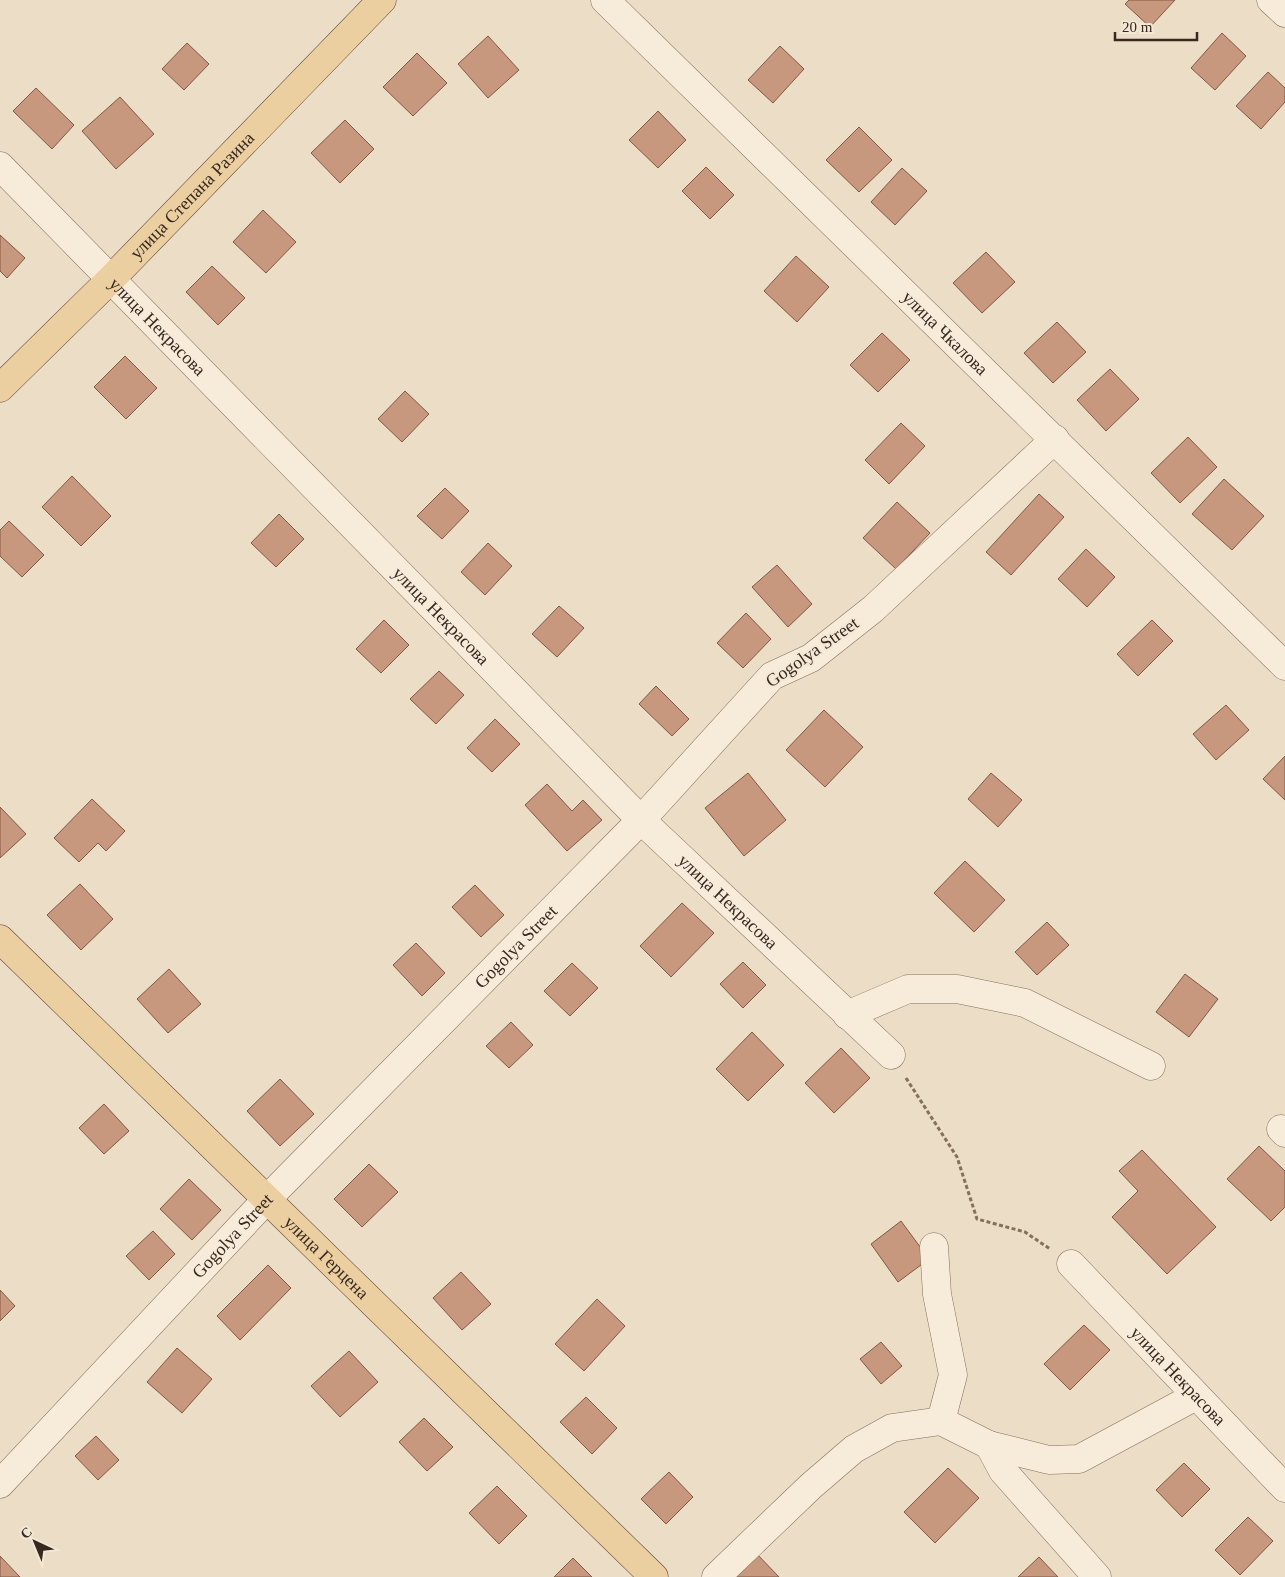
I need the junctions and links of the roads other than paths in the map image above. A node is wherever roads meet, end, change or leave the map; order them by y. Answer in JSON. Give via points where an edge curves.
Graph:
{"nodes":[{"id":1,"x":382,"y":0,"type":"edge"},
{"id":2,"x":605,"y":0,"type":"edge"},
{"id":3,"x":1271,"y":0,"type":"edge"},
{"id":4,"x":1285,"y":12,"type":"edge"},
{"id":5,"x":0,"y":166,"type":"edge"},
{"id":6,"x":112,"y":278,"type":"junction"},
{"id":7,"x":0,"y":388,"type":"edge"},
{"id":8,"x":1055,"y":439,"type":"junction"},
{"id":9,"x":1285,"y":666,"type":"edge"},
{"id":10,"x":641,"y":820,"type":"junction"},
{"id":11,"x":0,"y":939,"type":"edge"},
{"id":12,"x":847,"y":1015,"type":"junction"},
{"id":13,"x":891,"y":1056,"type":"road end"},
{"id":14,"x":1151,"y":1066,"type":"dead end"},
{"id":15,"x":266,"y":1200,"type":"junction"},
{"id":16,"x":934,"y":1247,"type":"dead end"},
{"id":17,"x":1071,"y":1264,"type":"road end"},
{"id":18,"x":1196,"y":1396,"type":"junction"},
{"id":19,"x":941,"y":1421,"type":"junction"},
{"id":20,"x":989,"y":1445,"type":"junction"},
{"id":21,"x":0,"y":1484,"type":"edge"},
{"id":22,"x":1285,"y":1488,"type":"edge"},
{"id":23,"x":654,"y":1577,"type":"edge"},
{"id":24,"x":716,"y":1577,"type":"edge"},
{"id":25,"x":1097,"y":1577,"type":"edge"}],
"edges":[{"from":1,"to":6,"type":"main road","name":"улица Степана Разина"},
{"from":2,"to":8,"type":"street","name":"улица Чкалова"},
{"from":3,"to":4,"type":"street"},
{"from":5,"to":6,"type":"street","name":"улица Некрасова"},
{"from":6,"to":7,"type":"main road","name":"улица Степана Разина"},
{"from":6,"to":10,"type":"street","name":"улица Некрасова"},
{"from":8,"to":9,"type":"street","name":"улица Чкалова"},
{"from":8,"to":10,"type":"street","name":"Gogolya Street","via":[[873,609],[811,658],[772,676]]},
{"from":10,"to":12,"type":"street","name":"улица Некрасова"},
{"from":10,"to":15,"type":"street","name":"Gogolya Street"},
{"from":11,"to":15,"type":"main road","name":"улица Герцена"},
{"from":12,"to":13,"type":"street","name":"улица Некрасова"},
{"from":12,"to":14,"type":"street","via":[[908,989],[957,989],[1026,1002]]},
{"from":15,"to":21,"type":"street","name":"Gogolya Street"},
{"from":15,"to":23,"type":"main road","name":"улица Герцена"},
{"from":16,"to":19,"type":"street","via":[[937,1294],[953,1375]]},
{"from":17,"to":18,"type":"street","name":"улица Некрасова"},
{"from":18,"to":20,"type":"street","via":[[1079,1459],[1049,1460]]},
{"from":18,"to":22,"type":"street","name":"улица Некрасова"},
{"from":19,"to":20,"type":"street"},
{"from":19,"to":24,"type":"street","via":[[892,1428],[854,1450],[811,1486]]},
{"from":20,"to":25,"type":"street","via":[[1003,1472]]}]}
